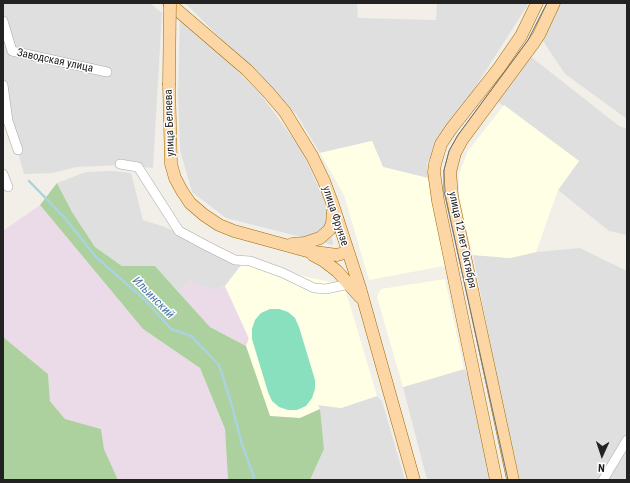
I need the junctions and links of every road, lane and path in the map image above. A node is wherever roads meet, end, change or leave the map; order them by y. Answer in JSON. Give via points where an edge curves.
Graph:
{"nodes":[{"id":1,"x":169,"y":3,"type":"edge"},
{"id":2,"x":537,"y":3,"type":"edge"},
{"id":3,"x":554,"y":3,"type":"edge"},
{"id":4,"x":3,"y":21,"type":"edge"},
{"id":5,"x":107,"y":72,"type":"dead end"},
{"id":6,"x":3,"y":85,"type":"edge"},
{"id":7,"x":18,"y":150,"type":"dead end"},
{"id":8,"x":120,"y":164,"type":"dead end"},
{"id":9,"x":3,"y":174,"type":"edge"},
{"id":10,"x":8,"y":187,"type":"dead end"},
{"id":11,"x":333,"y":205,"type":"junction"},
{"id":12,"x":286,"y":245,"type":"junction"},
{"id":13,"x":307,"y":251,"type":"junction"},
{"id":14,"x":347,"y":252,"type":"junction"},
{"id":15,"x":349,"y":284,"type":"junction"},
{"id":16,"x":363,"y":300,"type":"junction"},
{"id":17,"x":627,"y":440,"type":"edge"},
{"id":18,"x":414,"y":480,"type":"edge"},
{"id":19,"x":496,"y":480,"type":"edge"},
{"id":20,"x":513,"y":480,"type":"edge"},
{"id":21,"x":603,"y":480,"type":"edge"}],
"edges":[{"from":1,"to":11,"type":"main road","name":"улица Фрунзе","via":[[247,70],[285,112],[312,156]]},
{"from":1,"to":12,"type":"main road","name":"улица Беляева","bridge":true,"via":[[168,85],[171,164],[179,185],[190,203],[219,226]]},
{"from":2,"to":19,"type":"main road","name":"улица 12 лет Октября","via":[[521,36],[441,144],[435,164],[438,202]]},
{"from":3,"to":20,"type":"main road","name":"улица 12 лет Октября","via":[[533,44],[462,140],[450,172],[452,196]]},
{"from":4,"to":5,"type":"street","name":"Заводская улица","via":[[12,51]]},
{"from":6,"to":7,"type":"street","via":[[8,121]]},
{"from":8,"to":15,"type":"street","via":[[138,167],[179,231],[207,246],[235,260],[250,261],[314,288],[326,289]]},
{"from":9,"to":10,"type":"street"},
{"from":11,"to":12,"type":"main road","via":[[332,224],[325,234],[313,242]]},
{"from":11,"to":14,"type":"main road","name":"улица Фрунзе"},
{"from":12,"to":13,"type":"main road","name":"улица Беляева"},
{"from":13,"to":14,"type":"main road","via":[[337,255]]},
{"from":13,"to":15,"type":"main road","via":[[337,271]]},
{"from":14,"to":16,"type":"main road","name":"улица Фрунзе"},
{"from":15,"to":16,"type":"main road"},
{"from":16,"to":18,"type":"main road","name":"улица Фрунзе"},
{"from":17,"to":21,"type":"street"}]}
